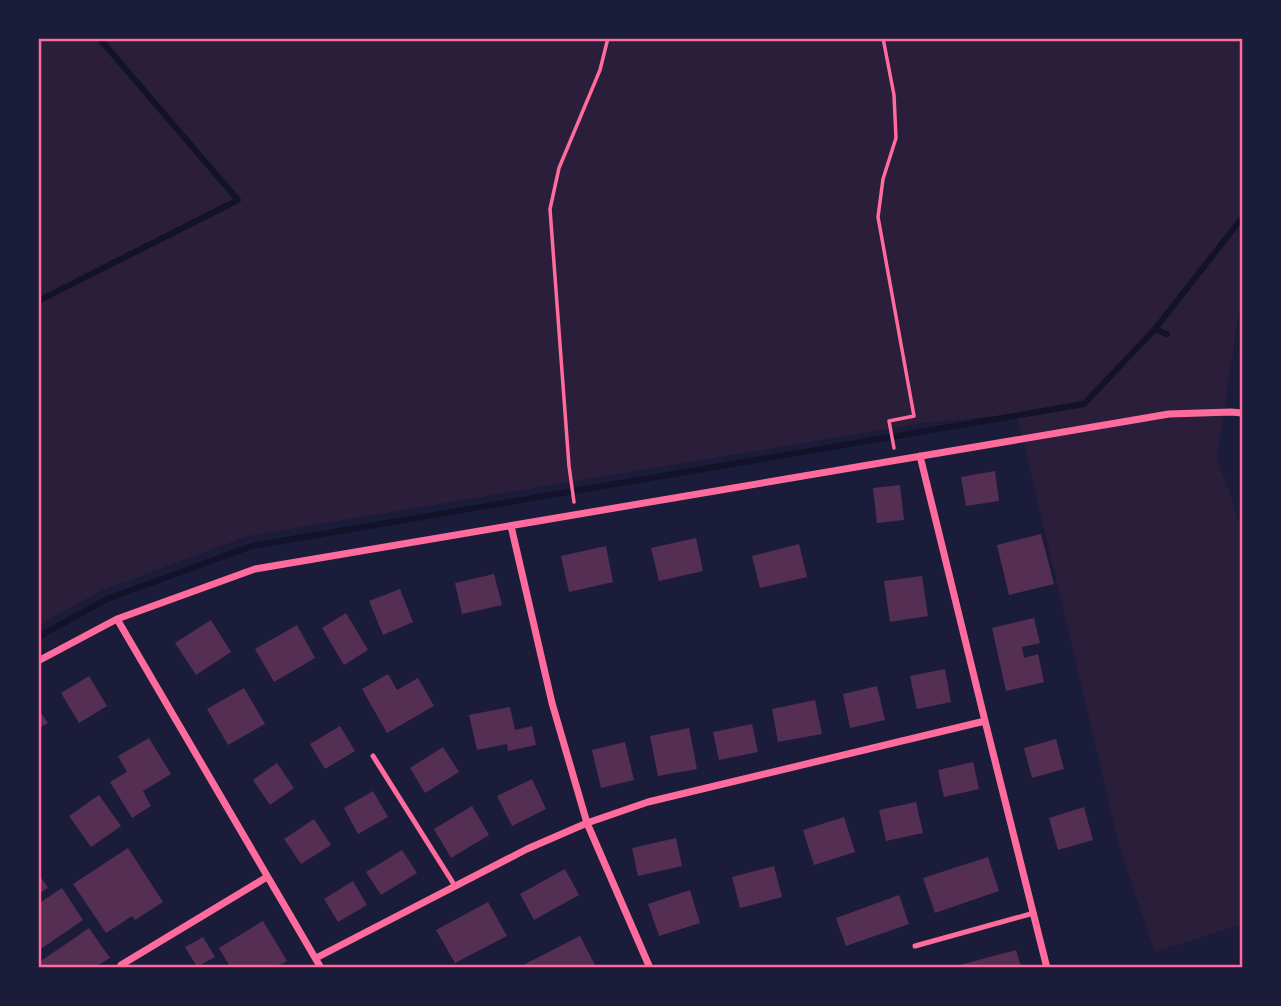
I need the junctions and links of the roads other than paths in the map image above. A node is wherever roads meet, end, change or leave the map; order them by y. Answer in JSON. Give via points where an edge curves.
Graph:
{"nodes":[{"id":1,"x":1242,"y":414,"type":"edge"},
{"id":2,"x":920,"y":457,"type":"junction"},
{"id":3,"x":511,"y":526,"type":"junction"},
{"id":4,"x":117,"y":619,"type":"junction"},
{"id":5,"x":38,"y":661,"type":"edge"},
{"id":6,"x":985,"y":721,"type":"junction"},
{"id":7,"x":373,"y":756,"type":"dead end"},
{"id":8,"x":587,"y":823,"type":"junction"},
{"id":9,"x":267,"y":877,"type":"junction"},
{"id":10,"x":455,"y":886,"type":"junction"},
{"id":11,"x":1034,"y":913,"type":"junction"},
{"id":12,"x":915,"y":946,"type":"dead end"},
{"id":13,"x":316,"y":958,"type":"junction"},
{"id":14,"x":121,"y":965,"type":"dead end"},
{"id":15,"x":321,"y":968,"type":"edge"},
{"id":16,"x":650,"y":968,"type":"edge"},
{"id":17,"x":1047,"y":968,"type":"edge"}],
"edges":[{"from":1,"to":2,"type":"street","via":[[1169,414]]},
{"from":2,"to":3,"type":"street"},
{"from":2,"to":6,"type":"street"},
{"from":3,"to":4,"type":"street","via":[[256,569]]},
{"from":3,"to":8,"type":"street","via":[[552,703]]},
{"from":4,"to":5,"type":"street"},
{"from":4,"to":9,"type":"street"},
{"from":6,"to":8,"type":"street","via":[[648,802]]},
{"from":6,"to":11,"type":"street"},
{"from":7,"to":10,"type":"lane"},
{"from":8,"to":10,"type":"street"},
{"from":8,"to":16,"type":"street"},
{"from":9,"to":13,"type":"street"},
{"from":9,"to":14,"type":"street"},
{"from":10,"to":13,"type":"street"},
{"from":11,"to":12,"type":"lane"},
{"from":11,"to":17,"type":"street"},
{"from":13,"to":15,"type":"street"}]}
